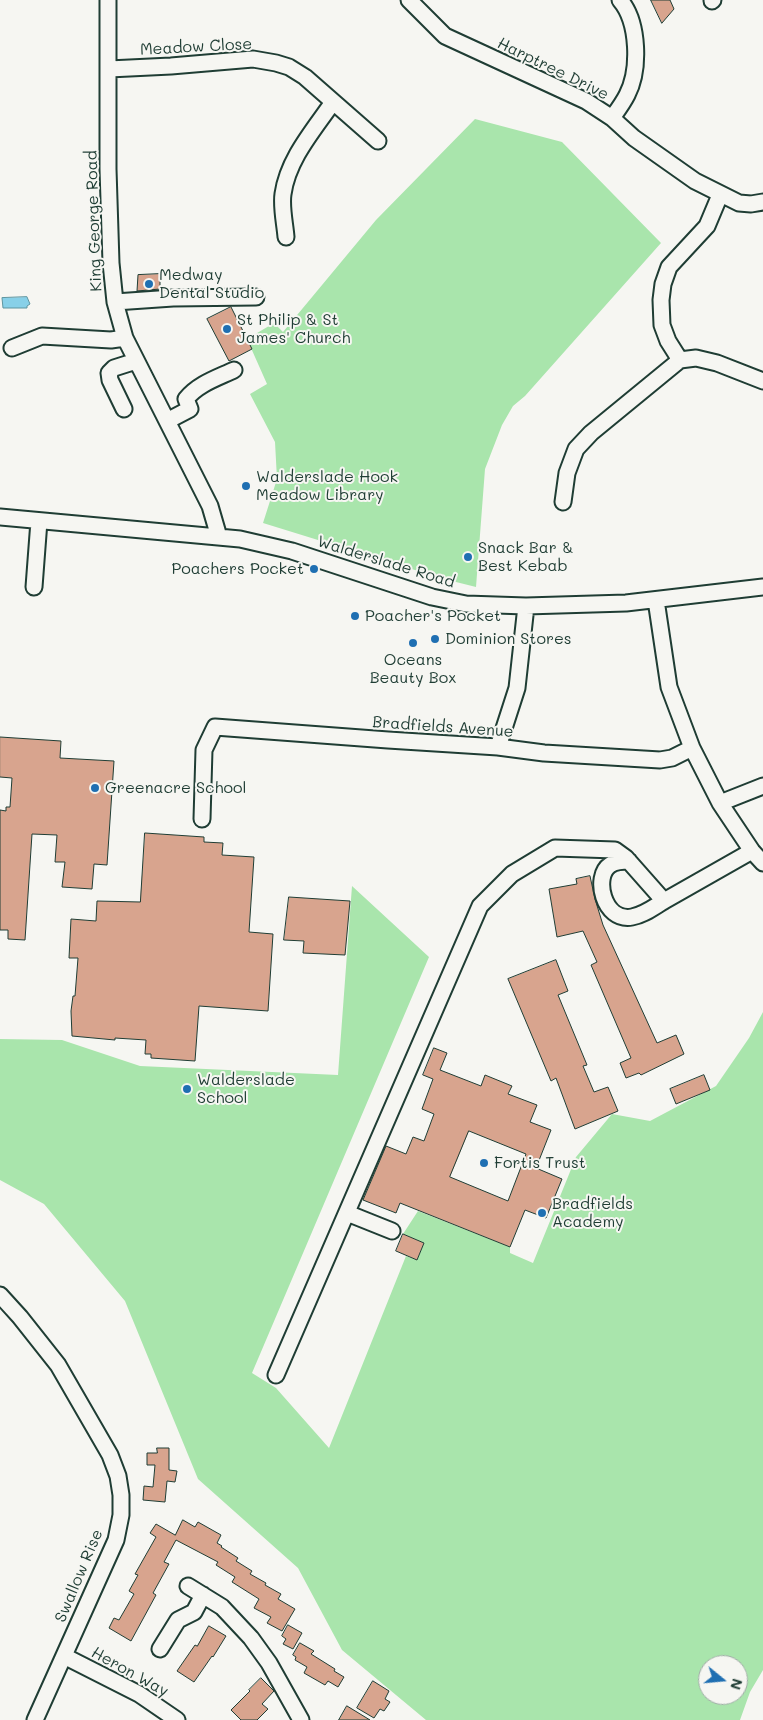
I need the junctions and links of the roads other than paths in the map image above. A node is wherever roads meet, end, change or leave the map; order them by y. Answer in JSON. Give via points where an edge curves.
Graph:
{"nodes":[{"id":1,"x":108,"y":0,"type":"edge"},
{"id":2,"x":409,"y":0,"type":"edge"},
{"id":3,"x":620,"y":0,"type":"edge"},
{"id":4,"x":108,"y":69,"type":"junction"},
{"id":5,"x":333,"y":102,"type":"junction"},
{"id":6,"x":612,"y":118,"type":"junction"},
{"id":7,"x":378,"y":140,"type":"dead end"},
{"id":8,"x":720,"y":195,"type":"junction"},
{"id":9,"x":763,"y":202,"type":"edge"},
{"id":10,"x":286,"y":237,"type":"dead end"},
{"id":11,"x":256,"y":296,"type":"dead end"},
{"id":12,"x":115,"y":302,"type":"junction"},
{"id":13,"x":125,"y":338,"type":"junction"},
{"id":14,"x":12,"y":348,"type":"dead end"},
{"id":15,"x":680,"y":360,"type":"junction"},
{"id":16,"x":136,"y":362,"type":"junction"},
{"id":17,"x":234,"y":370,"type":"dead end"},
{"id":18,"x":763,"y":381,"type":"edge"},
{"id":19,"x":124,"y":410,"type":"dead end"},
{"id":20,"x":167,"y":421,"type":"junction"},
{"id":21,"x":563,"y":502,"type":"dead end"},
{"id":22,"x":0,"y":517,"type":"edge"},
{"id":23,"x":39,"y":520,"type":"junction"},
{"id":24,"x":219,"y":537,"type":"junction"},
{"id":25,"x":34,"y":587,"type":"dead end"},
{"id":26,"x":763,"y":587,"type":"edge"},
{"id":27,"x":656,"y":600,"type":"junction"},
{"id":28,"x":526,"y":606,"type":"junction"},
{"id":29,"x":498,"y":747,"type":"junction"},
{"id":30,"x":692,"y":748,"type":"junction"},
{"id":31,"x":763,"y":786,"type":"edge"},
{"id":32,"x":720,"y":803,"type":"junction"},
{"id":33,"x":202,"y":819,"type":"dead end"},
{"id":34,"x":752,"y":851,"type":"junction"},
{"id":35,"x":629,"y":861,"type":"junction"},
{"id":36,"x":763,"y":863,"type":"edge"},
{"id":37,"x":664,"y":901,"type":"junction"},
{"id":38,"x":346,"y":1213,"type":"junction"},
{"id":39,"x":392,"y":1231,"type":"dead end"},
{"id":40,"x":0,"y":1295,"type":"edge"},
{"id":41,"x":276,"y":1375,"type":"dead end"},
{"id":42,"x":188,"y":1586,"type":"dead end"},
{"id":43,"x":203,"y":1595,"type":"junction"},
{"id":44,"x":160,"y":1649,"type":"dead end"},
{"id":45,"x":64,"y":1656,"type":"junction"},
{"id":46,"x":35,"y":1720,"type":"edge"},
{"id":47,"x":177,"y":1720,"type":"edge"},
{"id":48,"x":301,"y":1720,"type":"edge"}],
"edges":[{"from":1,"to":4,"type":"street","name":"King George Road"},
{"from":2,"to":6,"type":"street","name":"Harptree Drive","via":[[445,36],[586,101]]},
{"from":3,"to":6,"type":"street","via":[[634,32],[636,50],[628,94]]},
{"from":4,"to":5,"type":"street","name":"Meadow Close","via":[[252,59],[289,67]]},
{"from":4,"to":12,"type":"street","name":"King George Road","via":[[108,169]]},
{"from":5,"to":7,"type":"street","name":"Meadow Close"},
{"from":5,"to":10,"type":"street","via":[[299,151],[288,175],[282,196]]},
{"from":6,"to":8,"type":"street","name":"Harptree Drive","via":[[634,138]]},
{"from":8,"to":9,"type":"street","name":"Harptree Drive","via":[[739,203]]},
{"from":8,"to":15,"type":"street","via":[[707,226],[669,267],[663,284],[662,325]]},
{"from":11,"to":12,"type":"street"},
{"from":12,"to":13,"type":"street","name":"King George Road"},
{"from":13,"to":14,"type":"street","via":[[42,336]]},
{"from":13,"to":16,"type":"street","name":"King George Road"},
{"from":15,"to":18,"type":"street","via":[[696,358],[717,363]]},
{"from":15,"to":21,"type":"street","via":[[576,449],[566,473]]},
{"from":16,"to":19,"type":"street","via":[[114,368],[109,373]]},
{"from":16,"to":20,"type":"street","name":"King George Road"},
{"from":17,"to":20,"type":"street","via":[[193,390],[186,399],[190,409]]},
{"from":20,"to":24,"type":"street","name":"King George Road","via":[[210,506]]},
{"from":22,"to":23,"type":"street","name":"Walderslade Road"},
{"from":23,"to":24,"type":"street","name":"Walderslade Road"},
{"from":23,"to":25,"type":"street"},
{"from":24,"to":28,"type":"street","name":"Walderslade Road","via":[[292,551],[432,597],[466,604]]},
{"from":26,"to":27,"type":"street","name":"Walderslade Road"},
{"from":27,"to":28,"type":"street","name":"Walderslade Road"},
{"from":27,"to":30,"type":"street","via":[[669,687]]},
{"from":28,"to":29,"type":"street","via":[[517,688]]},
{"from":29,"to":30,"type":"street","name":"Bradfields Avenue","via":[[660,760]]},
{"from":29,"to":33,"type":"street","name":"Bradfields Avenue","via":[[215,726],[204,750]]},
{"from":30,"to":32,"type":"street"},
{"from":31,"to":32,"type":"street"},
{"from":32,"to":34,"type":"street"},
{"from":34,"to":36,"type":"street"},
{"from":34,"to":37,"type":"street"},
{"from":35,"to":37,"type":"street"},
{"from":35,"to":37,"type":"street","via":[[608,866],[602,877],[603,893],[612,913],[632,917]]},
{"from":35,"to":38,"type":"street","via":[[615,850],[555,848],[512,874],[480,906]]},
{"from":38,"to":39,"type":"street"},
{"from":38,"to":41,"type":"street"},
{"from":40,"to":45,"type":"street","name":"Swallow Rise","via":[[58,1365],[110,1455],[118,1476],[121,1516],[116,1540]]},
{"from":42,"to":43,"type":"street"},
{"from":43,"to":44,"type":"street","via":[[194,1612],[178,1620]]},
{"from":43,"to":48,"type":"street","via":[[222,1607],[252,1638]]},
{"from":45,"to":46,"type":"street","name":"Swallow Rise"},
{"from":45,"to":47,"type":"street","name":"Heron Way","via":[[139,1694]]}]}
